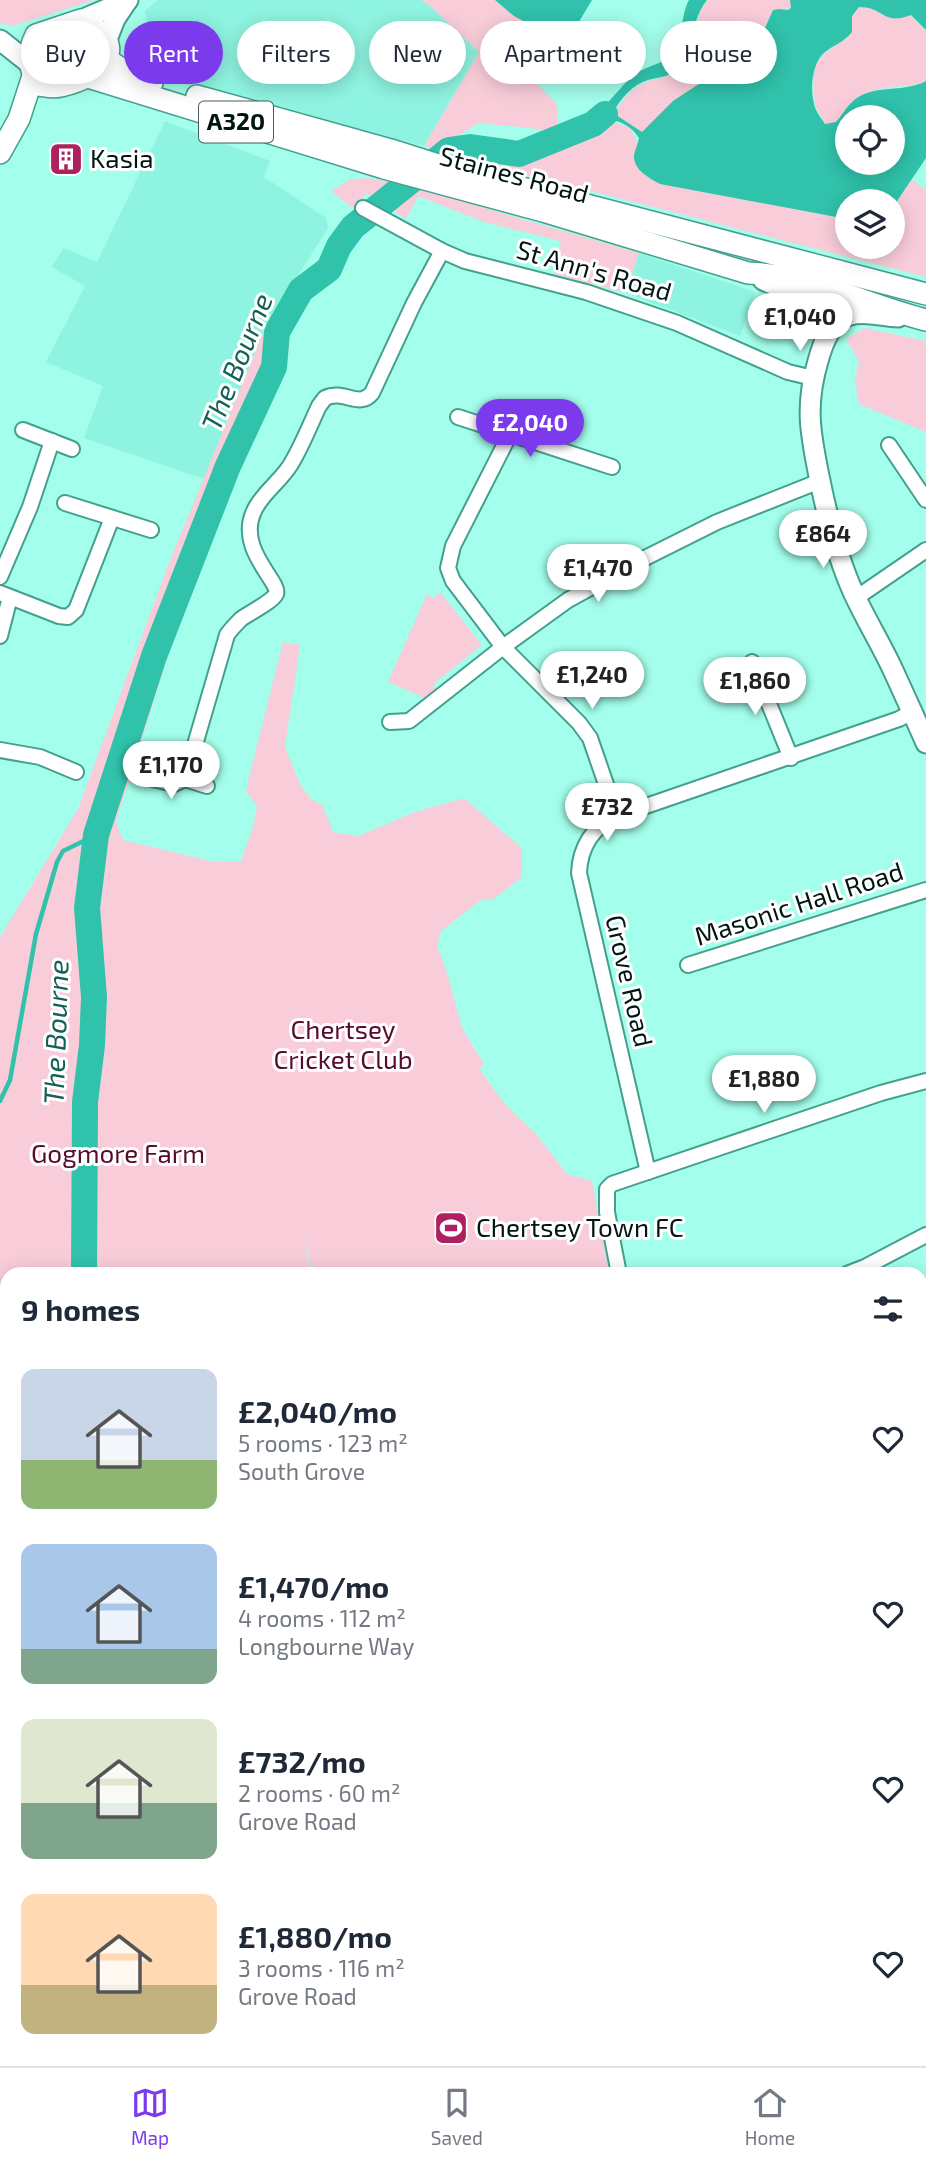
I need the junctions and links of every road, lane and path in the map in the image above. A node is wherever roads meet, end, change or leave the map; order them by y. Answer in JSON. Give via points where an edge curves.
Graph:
{"nodes":[{"id":1,"x":127,"y":1,"type":"edge"},
{"id":2,"x":81,"y":20,"type":"joint"},
{"id":3,"x":78,"y":21,"type":"edge"},
{"id":4,"x":21,"y":36,"type":"edge"},
{"id":5,"x":110,"y":39,"type":"edge"},
{"id":6,"x":0,"y":40,"type":"edge"},
{"id":7,"x":110,"y":54,"type":"edge"},
{"id":8,"x":21,"y":60,"type":"edge"},
{"id":9,"x":27,"y":84,"type":"edge"},
{"id":10,"x":38,"y":84,"type":"edge"},
{"id":11,"x":68,"y":84,"type":"edge"},
{"id":12,"x":110,"y":84,"type":"edge"},
{"id":13,"x":59,"y":87,"type":"junction"},
{"id":14,"x":19,"y":119,"type":"junction"},
{"id":15,"x":305,"y":126,"type":"junction"},
{"id":16,"x":0,"y":153,"type":"edge"},
{"id":17,"x":348,"y":157,"type":"junction"},
{"id":18,"x":387,"y":159,"type":"junction"},
{"id":19,"x":454,"y":179,"type":"junction"},
{"id":20,"x":363,"y":208,"type":"dead end"},
{"id":21,"x":442,"y":251,"type":"junction"},
{"id":22,"x":833,"y":270,"type":"junction"},
{"id":23,"x":748,"y":273,"type":"junction"},
{"id":24,"x":845,"y":294,"type":"junction"},
{"id":25,"x":926,"y":294,"type":"edge"},
{"id":26,"x":921,"y":319,"type":"edge"},
{"id":27,"x":839,"y":321,"type":"junction"},
{"id":28,"x":825,"y":339,"type":"junction"},
{"id":29,"x":813,"y":378,"type":"junction"},
{"id":30,"x":458,"y":417,"type":"dead end"},
{"id":31,"x":23,"y":430,"type":"dead end"},
{"id":32,"x":510,"y":434,"type":"junction"},
{"id":33,"x":52,"y":441,"type":"junction"},
{"id":34,"x":889,"y":445,"type":"dead end"},
{"id":35,"x":72,"y":449,"type":"dead end"},
{"id":36,"x":612,"y":467,"type":"dead end"},
{"id":37,"x":820,"y":481,"type":"junction"},
{"id":38,"x":926,"y":500,"type":"edge"},
{"id":39,"x":65,"y":503,"type":"dead end"},
{"id":40,"x":112,"y":518,"type":"junction"},
{"id":41,"x":150,"y":530,"type":"dead end"},
{"id":42,"x":926,"y":550,"type":"edge"},
{"id":43,"x":0,"y":577,"type":"edge"},
{"id":44,"x":5,"y":595,"type":"edge"},
{"id":45,"x":856,"y":598,"type":"junction"},
{"id":46,"x":0,"y":636,"type":"edge"},
{"id":47,"x":503,"y":647,"type":"junction"},
{"id":48,"x":752,"y":663,"type":"dead end"},
{"id":49,"x":912,"y":712,"type":"junction"},
{"id":50,"x":390,"y":722,"type":"dead end"},
{"id":51,"x":926,"y":743,"type":"edge"},
{"id":52,"x":0,"y":750,"type":"edge"},
{"id":53,"x":791,"y":758,"type":"junction"},
{"id":54,"x":76,"y":772,"type":"dead end"},
{"id":55,"x":144,"y":777,"type":"dead end"},
{"id":56,"x":185,"y":779,"type":"junction"},
{"id":57,"x":207,"y":786,"type":"dead end"},
{"id":58,"x":617,"y":816,"type":"junction"},
{"id":59,"x":926,"y":890,"type":"edge"},
{"id":60,"x":688,"y":965,"type":"dead end"},
{"id":61,"x":926,"y":1081,"type":"edge"},
{"id":62,"x":648,"y":1172,"type":"junction"},
{"id":63,"x":926,"y":1236,"type":"edge"},
{"id":64,"x":618,"y":1267,"type":"edge"},
{"id":65,"x":865,"y":1267,"type":"edge"}],
"edges":[{"from":1,"to":2,"type":"main road"},
{"from":1,"to":5,"type":"main road","via":[[115,19]]},
{"from":2,"to":3,"type":"main road"},
{"from":4,"to":6,"type":"main road"},
{"from":6,"to":8,"type":"main road"},
{"from":7,"to":15,"type":"main road","name":"Staines Road","number":"A320","via":[[131,75]]},
{"from":9,"to":14,"type":"main road"},
{"from":10,"to":13,"type":"main road"},
{"from":11,"to":13,"type":"main road"},
{"from":12,"to":17,"type":"main road","name":"Staines Road","number":"A320"},
{"from":13,"to":14,"type":"main road"},
{"from":14,"to":16,"type":"main road"},
{"from":15,"to":17,"type":"main road","via":[[345,143]]},
{"from":15,"to":18,"type":"main road","name":"Staines Road","number":"A320"},
{"from":17,"to":18,"type":"main road","name":"Staines Road","number":"A320"},
{"from":18,"to":19,"type":"main road","name":"Staines Road","number":"A320"},
{"from":19,"to":22,"type":"main road","name":"Staines Road","number":"A320"},
{"from":19,"to":23,"type":"main road","name":"Staines Road","number":"A320"},
{"from":20,"to":21,"type":"street","name":"St Ann's Road"},
{"from":21,"to":29,"type":"street","name":"St Ann's Road","via":[[677,323],[788,372]]},
{"from":21,"to":56,"type":"street","via":[[368,399],[339,394],[325,398],[291,464],[254,510],[253,552],[277,592],[227,635]]},
{"from":22,"to":24,"type":"main road"},
{"from":22,"to":25,"type":"main road","name":"Staines Road","number":"A320"},
{"from":23,"to":24,"type":"main road","name":"Staines Road","number":"A320"},
{"from":23,"to":28,"type":"main road","via":[[790,290],[814,306]]},
{"from":24,"to":26,"type":"main road","name":"Staines Road","number":"A320"},
{"from":24,"to":27,"type":"main road"},
{"from":26,"to":27,"type":"main road","via":[[860,313]]},
{"from":27,"to":28,"type":"main road"},
{"from":28,"to":29,"type":"main road"},
{"from":29,"to":37,"type":"main road","via":[[809,420]]},
{"from":30,"to":32,"type":"street"},
{"from":31,"to":33,"type":"street"},
{"from":32,"to":36,"type":"street"},
{"from":32,"to":47,"type":"street","via":[[453,546],[448,568]]},
{"from":33,"to":35,"type":"street"},
{"from":33,"to":43,"type":"street"},
{"from":34,"to":38,"type":"street"},
{"from":37,"to":45,"type":"main road","via":[[829,523]]},
{"from":37,"to":47,"type":"street","via":[[717,522],[645,558],[568,600]]},
{"from":39,"to":40,"type":"street"},
{"from":40,"to":41,"type":"street"},
{"from":40,"to":44,"type":"street","via":[[76,610],[68,617]]},
{"from":42,"to":45,"type":"street"},
{"from":44,"to":46,"type":"street"},
{"from":45,"to":49,"type":"main road"},
{"from":47,"to":50,"type":"street","via":[[409,721]]},
{"from":47,"to":58,"type":"street","via":[[590,738]]},
{"from":48,"to":53,"type":"street"},
{"from":49,"to":51,"type":"main road"},
{"from":49,"to":53,"type":"street","name":"Grove Road"},
{"from":52,"to":54,"type":"street","via":[[40,757]]},
{"from":53,"to":58,"type":"street","name":"Grove Road"},
{"from":55,"to":56,"type":"street","via":[[174,784]]},
{"from":56,"to":57,"type":"street"},
{"from":58,"to":62,"type":"street","name":"Grove Road","via":[[594,831],[581,853],[579,873]]},
{"from":59,"to":60,"type":"street","name":"Masonic Hall Road"},
{"from":61,"to":62,"type":"street"},
{"from":62,"to":64,"type":"street","via":[[607,1189]]},
{"from":63,"to":65,"type":"street"}]}
